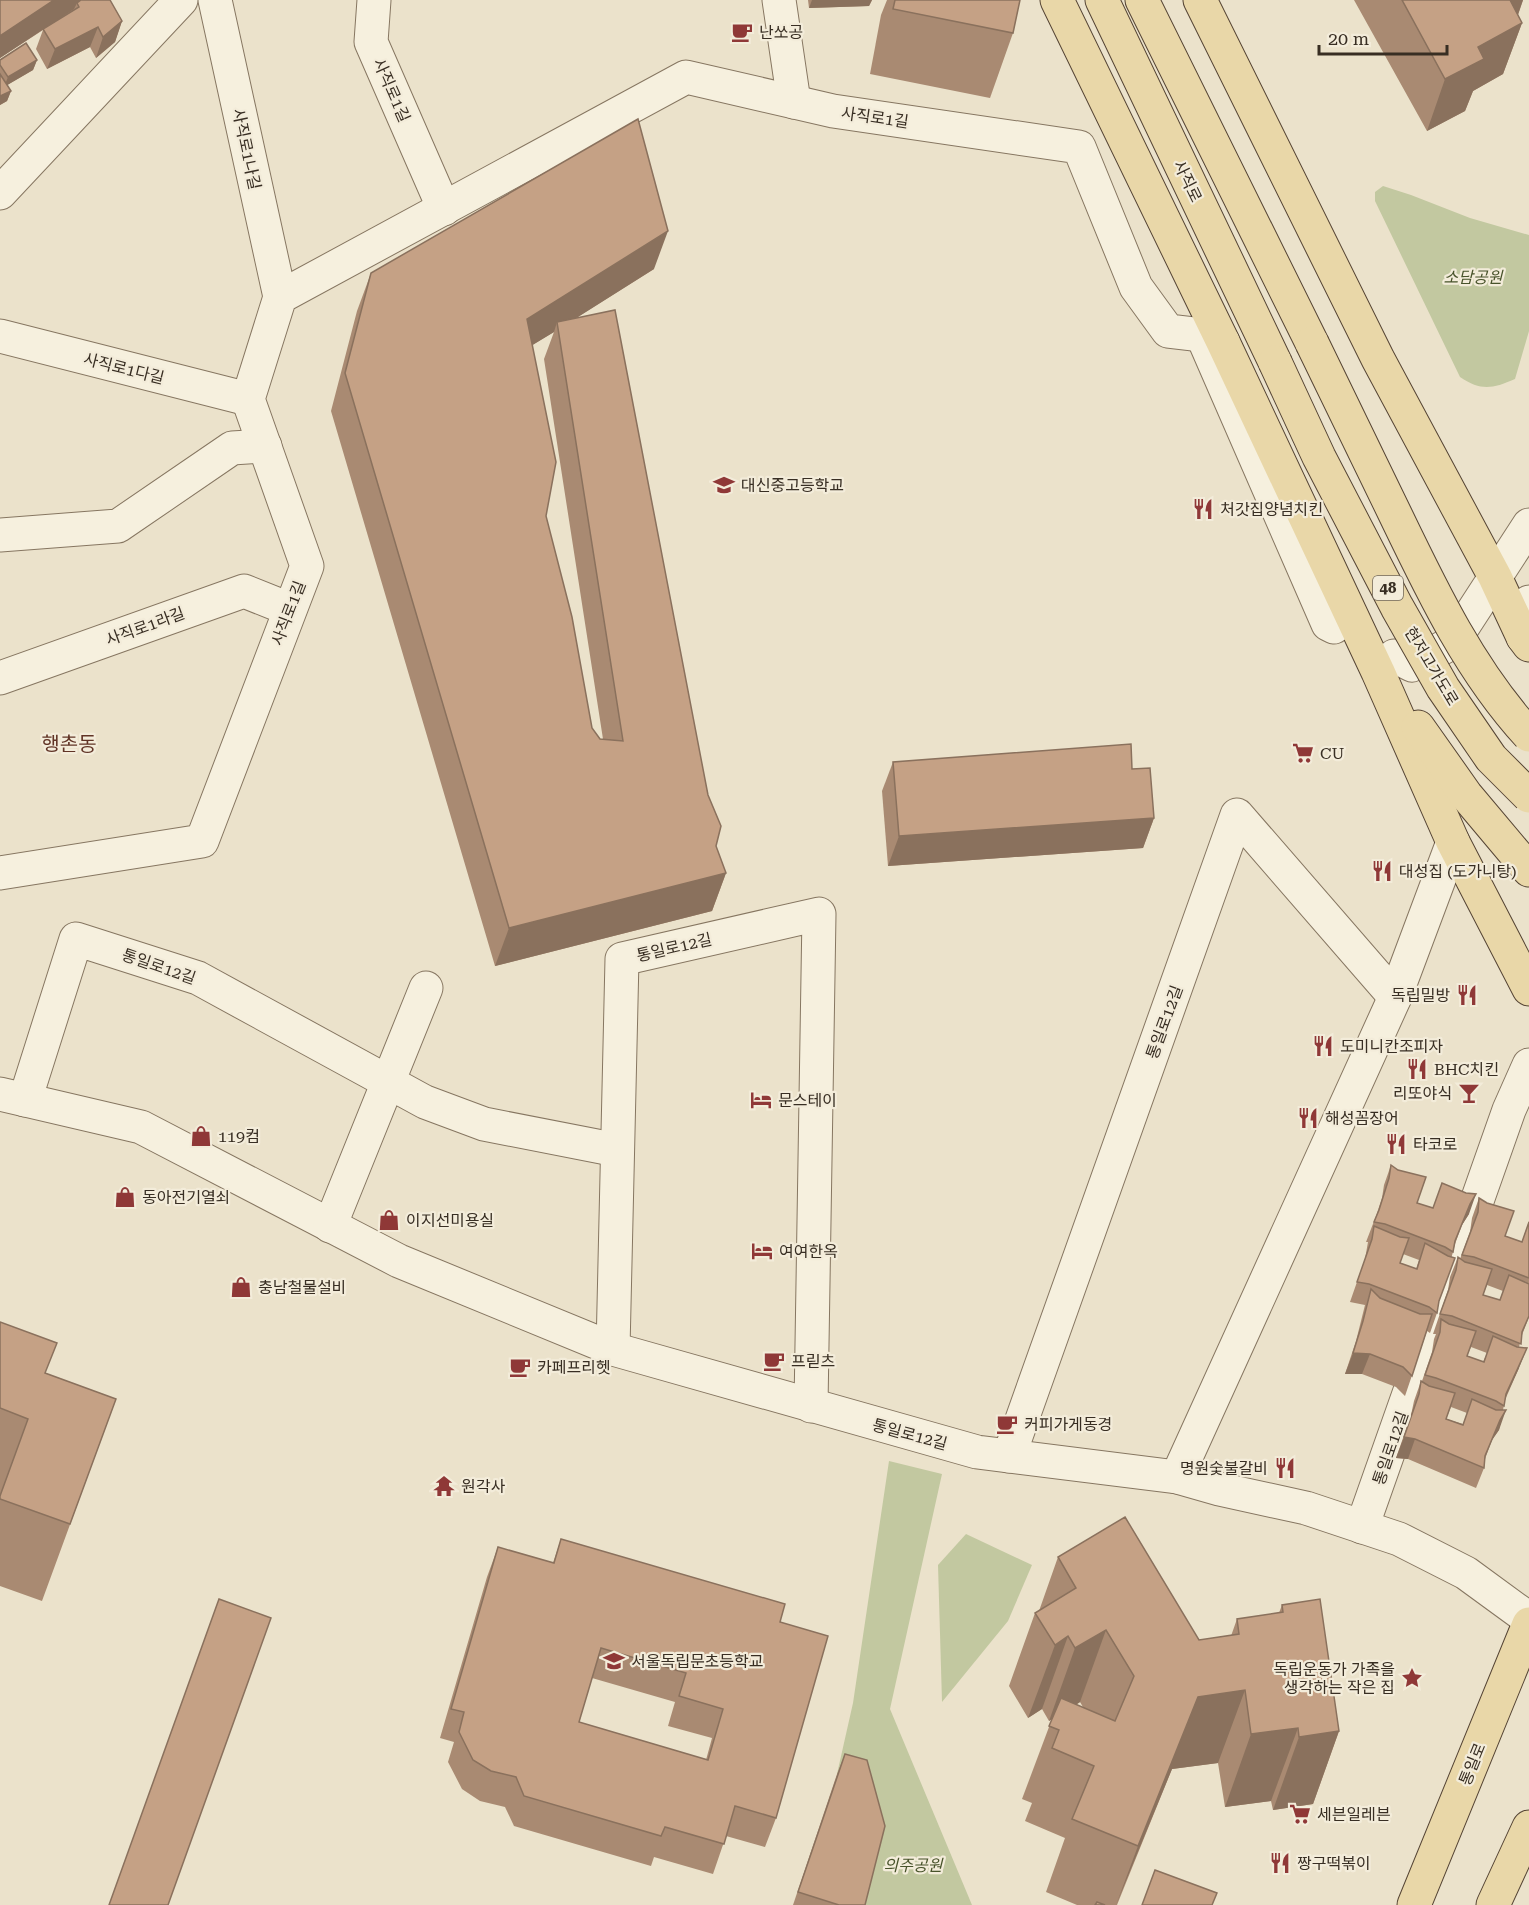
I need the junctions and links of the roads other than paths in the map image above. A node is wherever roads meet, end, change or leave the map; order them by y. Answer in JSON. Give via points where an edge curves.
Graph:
{"nodes":[{"id":1,"x":181,"y":0,"type":"edge"},
{"id":2,"x":215,"y":0,"type":"edge"},
{"id":3,"x":374,"y":0,"type":"edge"},
{"id":4,"x":779,"y":0,"type":"edge"},
{"id":5,"x":1057,"y":0,"type":"edge"},
{"id":6,"x":1102,"y":0,"type":"edge"},
{"id":7,"x":1142,"y":0,"type":"edge"},
{"id":8,"x":1200,"y":0,"type":"edge"},
{"id":9,"x":794,"y":102,"type":"junction"},
{"id":10,"x":0,"y":193,"type":"edge"},
{"id":11,"x":444,"y":209,"type":"junction"},
{"id":12,"x":280,"y":297,"type":"junction"},
{"id":13,"x":0,"y":336,"type":"edge"},
{"id":14,"x":1213,"y":338,"type":"junction"},
{"id":15,"x":1275,"y":362,"type":"joint"},
{"id":16,"x":248,"y":399,"type":"junction"},
{"id":17,"x":265,"y":446,"type":"junction"},
{"id":18,"x":1529,"y":525,"type":"edge"},
{"id":19,"x":0,"y":535,"type":"edge"},
{"id":20,"x":1496,"y":577,"type":"junction"},
{"id":21,"x":1529,"y":602,"type":"edge"},
{"id":22,"x":289,"y":609,"type":"junction"},
{"id":23,"x":1334,"y":627,"type":"dead end"},
{"id":24,"x":1527,"y":641,"type":"edge"},
{"id":25,"x":1386,"y":664,"type":"junction"},
{"id":26,"x":0,"y":678,"type":"edge"},
{"id":27,"x":1529,"y":735,"type":"edge"},
{"id":28,"x":1529,"y":796,"type":"edge"},
{"id":29,"x":1453,"y":842,"type":"junction"},
{"id":30,"x":1528,"y":868,"type":"edge"},
{"id":31,"x":0,"y":873,"type":"edge"},
{"id":32,"x":426,"y":988,"type":"dead end"},
{"id":33,"x":1529,"y":990,"type":"edge"},
{"id":34,"x":1395,"y":996,"type":"junction"},
{"id":35,"x":1529,"y":1065,"type":"edge"},
{"id":36,"x":388,"y":1082,"type":"junction"},
{"id":37,"x":12,"y":1097,"type":"edge"},
{"id":38,"x":617,"y":1150,"type":"junction"},
{"id":39,"x":330,"y":1226,"type":"junction"},
{"id":40,"x":613,"y":1349,"type":"junction"},
{"id":41,"x":811,"y":1406,"type":"junction"},
{"id":42,"x":1009,"y":1456,"type":"junction"},
{"id":43,"x":1177,"y":1477,"type":"junction"},
{"id":44,"x":1362,"y":1527,"type":"junction"},
{"id":45,"x":1529,"y":1619,"type":"edge"},
{"id":46,"x":1529,"y":1624,"type":"edge"},
{"id":47,"x":1529,"y":1827,"type":"edge"},
{"id":48,"x":1414,"y":1905,"type":"edge"},
{"id":49,"x":1493,"y":1905,"type":"edge"}],
"edges":[{"from":1,"to":10,"type":"street"},
{"from":2,"to":12,"type":"street","name":"사직로1나길"},
{"from":3,"to":11,"type":"street","name":"사직로1길","via":[[371,42]]},
{"from":4,"to":9,"type":"street"},
{"from":5,"to":14,"type":"main road"},
{"from":6,"to":15,"type":"main road","name":"사직로","number":"48"},
{"from":7,"to":27,"type":"main road","number":"48","bridge":true,"via":[[1432,591],[1470,656]]},
{"from":8,"to":20,"type":"main road","via":[[1378,359]]},
{"from":9,"to":11,"type":"street","name":"사직로1길","via":[[686,77]]},
{"from":9,"to":14,"type":"street","name":"사직로1길","via":[[1079,147],[1136,288],[1168,331]]},
{"from":11,"to":12,"type":"street","name":"사직로1길"},
{"from":12,"to":16,"type":"street"},
{"from":13,"to":16,"type":"street","name":"사직로1다길"},
{"from":14,"to":23,"type":"street","via":[[1328,624]]},
{"from":14,"to":25,"type":"main road"},
{"from":15,"to":28,"type":"main road","name":"현저고가도로","number":"48","bridge":true,"via":[[1319,457],[1443,687],[1491,758]]},
{"from":16,"to":17,"type":"street","name":"사직로1길"},
{"from":17,"to":19,"type":"street","via":[[232,447],[118,526]]},
{"from":17,"to":22,"type":"street","name":"사직로1길","via":[[307,566]]},
{"from":18,"to":20,"type":"street"},
{"from":20,"to":24,"type":"main road"},
{"from":20,"to":25,"type":"street","via":[[1453,642],[1412,665]]},
{"from":21,"to":24,"type":"street"},
{"from":22,"to":26,"type":"street","name":"사직로1라길","via":[[244,591]]},
{"from":22,"to":31,"type":"street","name":"사직로1길","via":[[202,841]]},
{"from":25,"to":29,"type":"main road"},
{"from":25,"to":30,"type":"main road","via":[[1466,795]]},
{"from":29,"to":33,"type":"main road"},
{"from":29,"to":34,"type":"street"},
{"from":32,"to":36,"type":"street"},
{"from":34,"to":42,"type":"street","name":"통일로12길","via":[[1238,815]]},
{"from":34,"to":43,"type":"street"},
{"from":35,"to":44,"type":"street","name":"통일로12길","via":[[1509,1110]]},
{"from":36,"to":37,"type":"street","name":"통일로12길","via":[[198,978],[76,939]]},
{"from":36,"to":38,"type":"street","name":"통일로12길","via":[[425,1102],[484,1124]]},
{"from":36,"to":39,"type":"street"},
{"from":37,"to":39,"type":"street","name":"통일로12길","via":[[141,1127]]},
{"from":38,"to":40,"type":"street","name":"통일로12길"},
{"from":38,"to":41,"type":"street","name":"통일로12길","via":[[622,959],[819,914]]},
{"from":39,"to":40,"type":"street","name":"통일로12길","via":[[399,1261]]},
{"from":40,"to":41,"type":"street","name":"통일로12길"},
{"from":41,"to":42,"type":"street","name":"통일로12길","via":[[978,1452]]},
{"from":42,"to":43,"type":"street","name":"통일로12길"},
{"from":43,"to":44,"type":"street","name":"통일로12길","via":[[1306,1508]]},
{"from":44,"to":45,"type":"street","name":"통일로12길","via":[[1399,1539],[1466,1573]]},
{"from":46,"to":48,"type":"main road","name":"통일로"},
{"from":47,"to":49,"type":"main road"}]}
